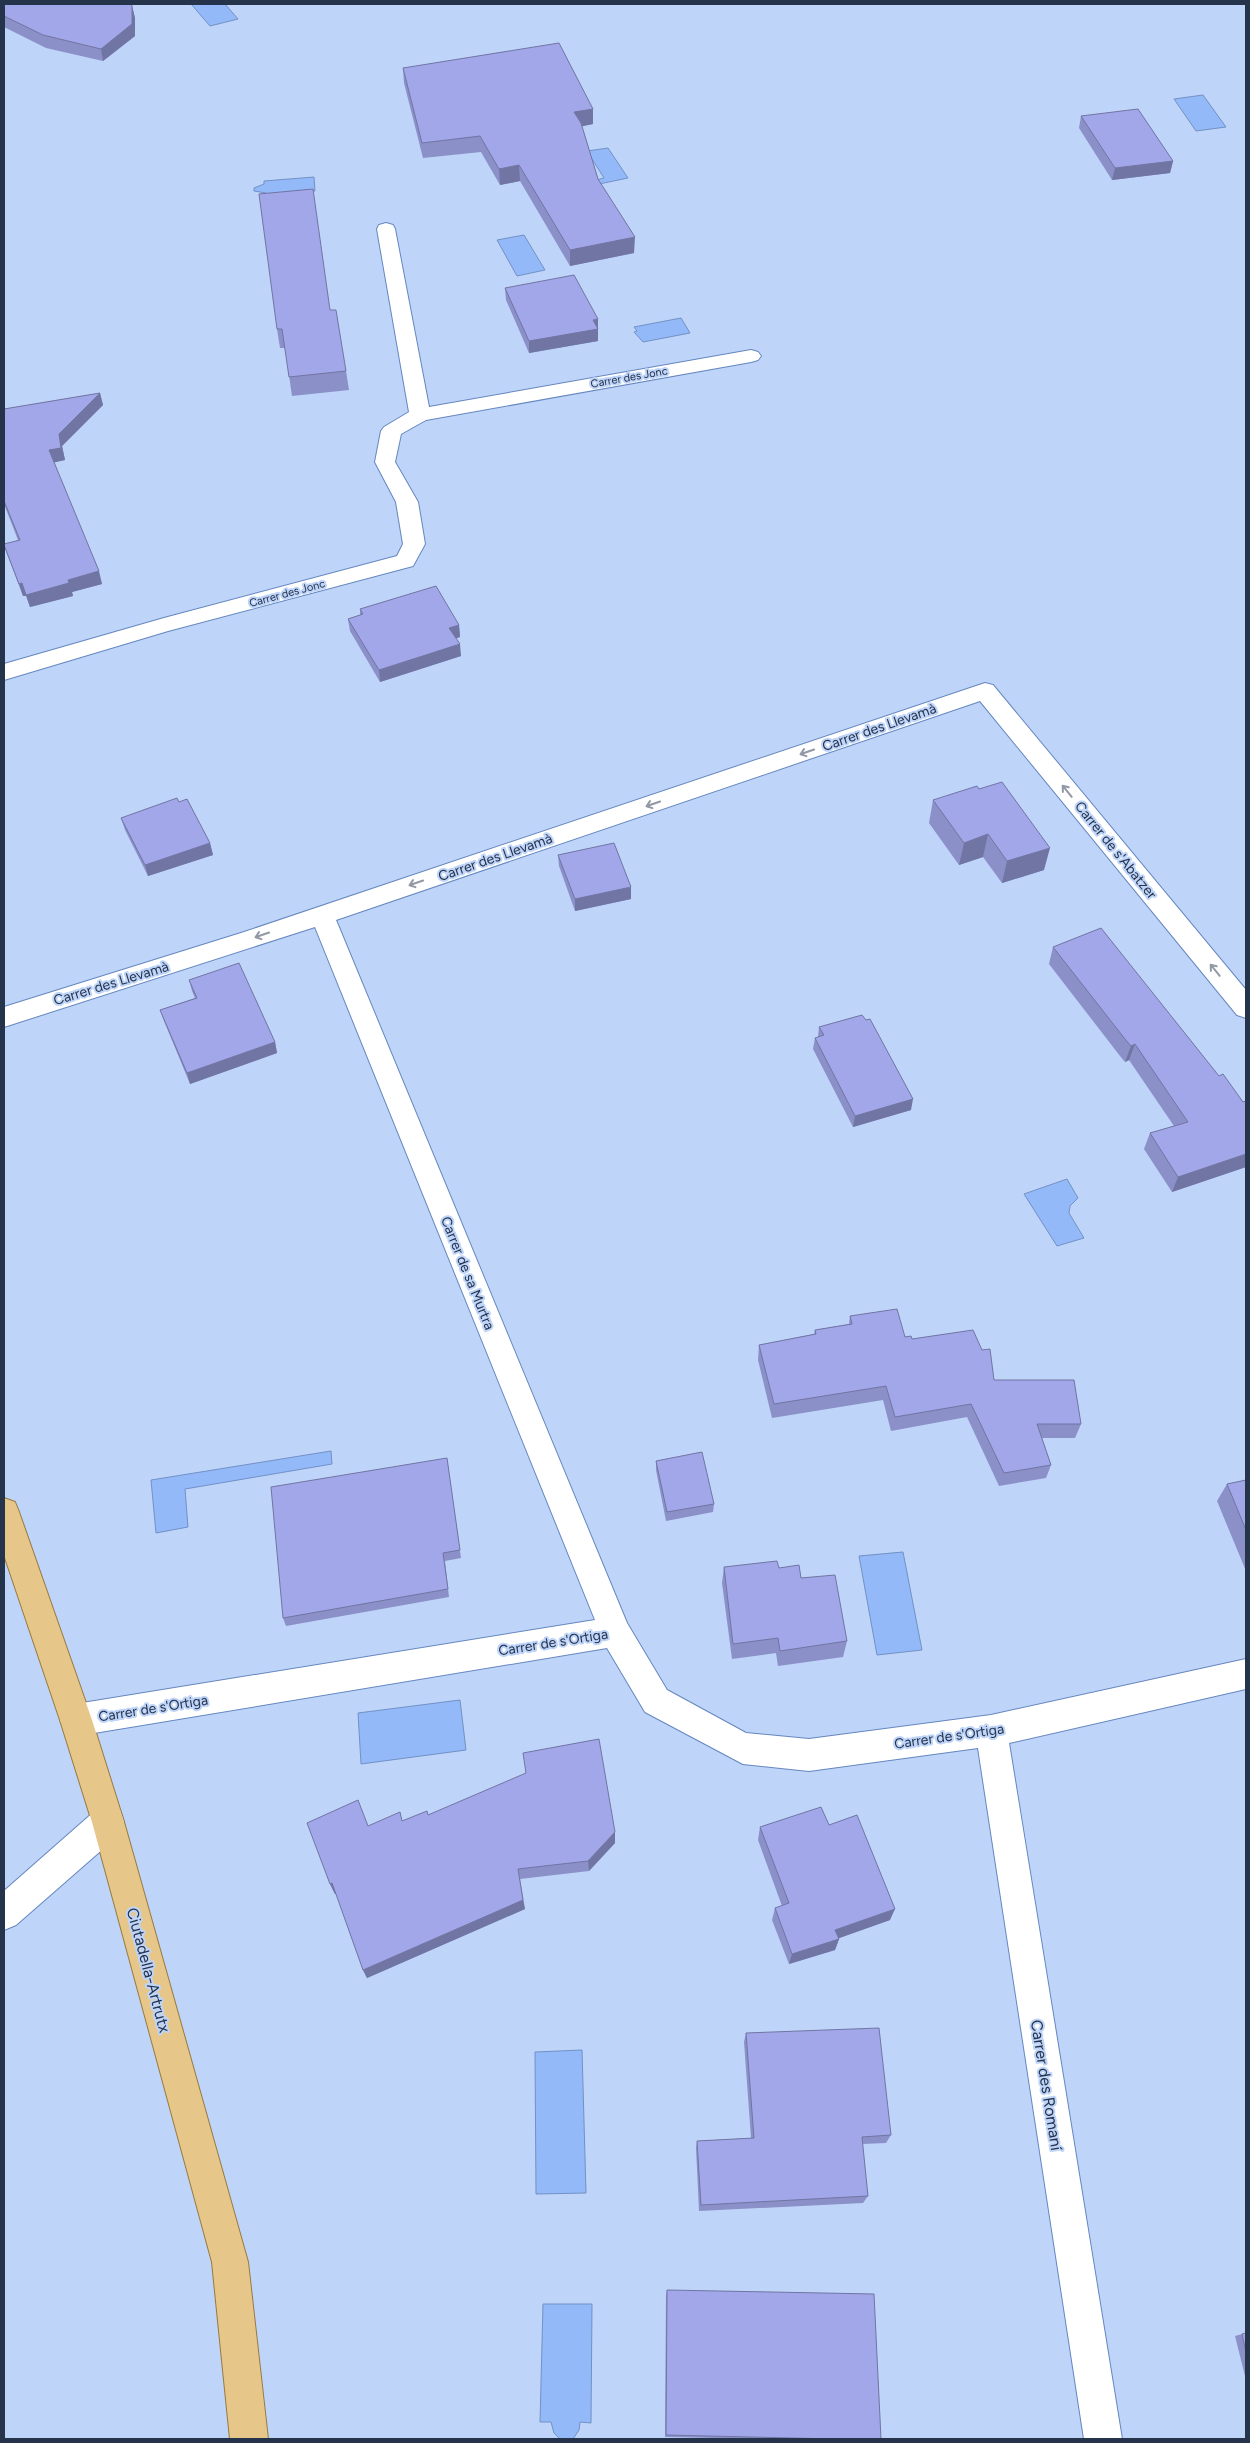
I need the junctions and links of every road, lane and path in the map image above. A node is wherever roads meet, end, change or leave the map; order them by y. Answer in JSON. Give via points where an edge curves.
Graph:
{"nodes":[{"id":1,"x":386,"y":229,"type":"dead end"},
{"id":2,"x":751,"y":356,"type":"dead end"},
{"id":3,"x":420,"y":415,"type":"junction"},
{"id":4,"x":4,"y":672,"type":"edge"},
{"id":5,"x":986,"y":691,"type":"joint"},
{"id":6,"x":322,"y":915,"type":"junction"},
{"id":7,"x":1246,"y":1008,"type":"edge"},
{"id":8,"x":4,"y":1016,"type":"edge"},
{"id":9,"x":4,"y":1512,"type":"edge"},
{"id":10,"x":615,"y":1632,"type":"junction"},
{"id":11,"x":1246,"y":1674,"type":"edge"},
{"id":12,"x":76,"y":1720,"type":"junction"},
{"id":13,"x":991,"y":1731,"type":"junction"},
{"id":14,"x":108,"y":1822,"type":"junction"},
{"id":15,"x":4,"y":1913,"type":"edge"},
{"id":16,"x":249,"y":2439,"type":"edge"},
{"id":17,"x":1103,"y":2439,"type":"edge"}],
"edges":[{"from":1,"to":3,"type":"street"},
{"from":2,"to":3,"type":"street","name":"Carrer des Jonc"},
{"from":3,"to":4,"type":"street","name":"Carrer des Jonc","via":[[391,431],[385,462],[407,502],[414,544],[405,561],[164,625]]},
{"from":5,"to":6,"type":"street","name":"Carrer des Llevamà","one_way":true},
{"from":7,"to":5,"type":"street","name":"Carrer de s'Abatzer","one_way":true},
{"from":6,"to":8,"type":"street","name":"Carrer des Llevamà","one_way":true},
{"from":6,"to":10,"type":"street","name":"Carrer de sa Murtra"},
{"from":9,"to":12,"type":"main road","name":"Ciutadella-Artrutx"},
{"from":10,"to":12,"type":"street","name":"Carrer de s'Ortiga"},
{"from":10,"to":13,"type":"street","name":"Carrer de s'Ortiga","via":[[656,1701],[743,1748],[809,1755]]},
{"from":11,"to":13,"type":"street","name":"Carrer de s'Ortiga"},
{"from":12,"to":14,"type":"main road","name":"Ciutadella-Artrutx"},
{"from":13,"to":17,"type":"street","name":"Carrer des Romaní"},
{"from":14,"to":15,"type":"street"},
{"from":14,"to":16,"type":"main road","name":"Ciutadella-Artrutx","via":[[230,2262]]}]}
